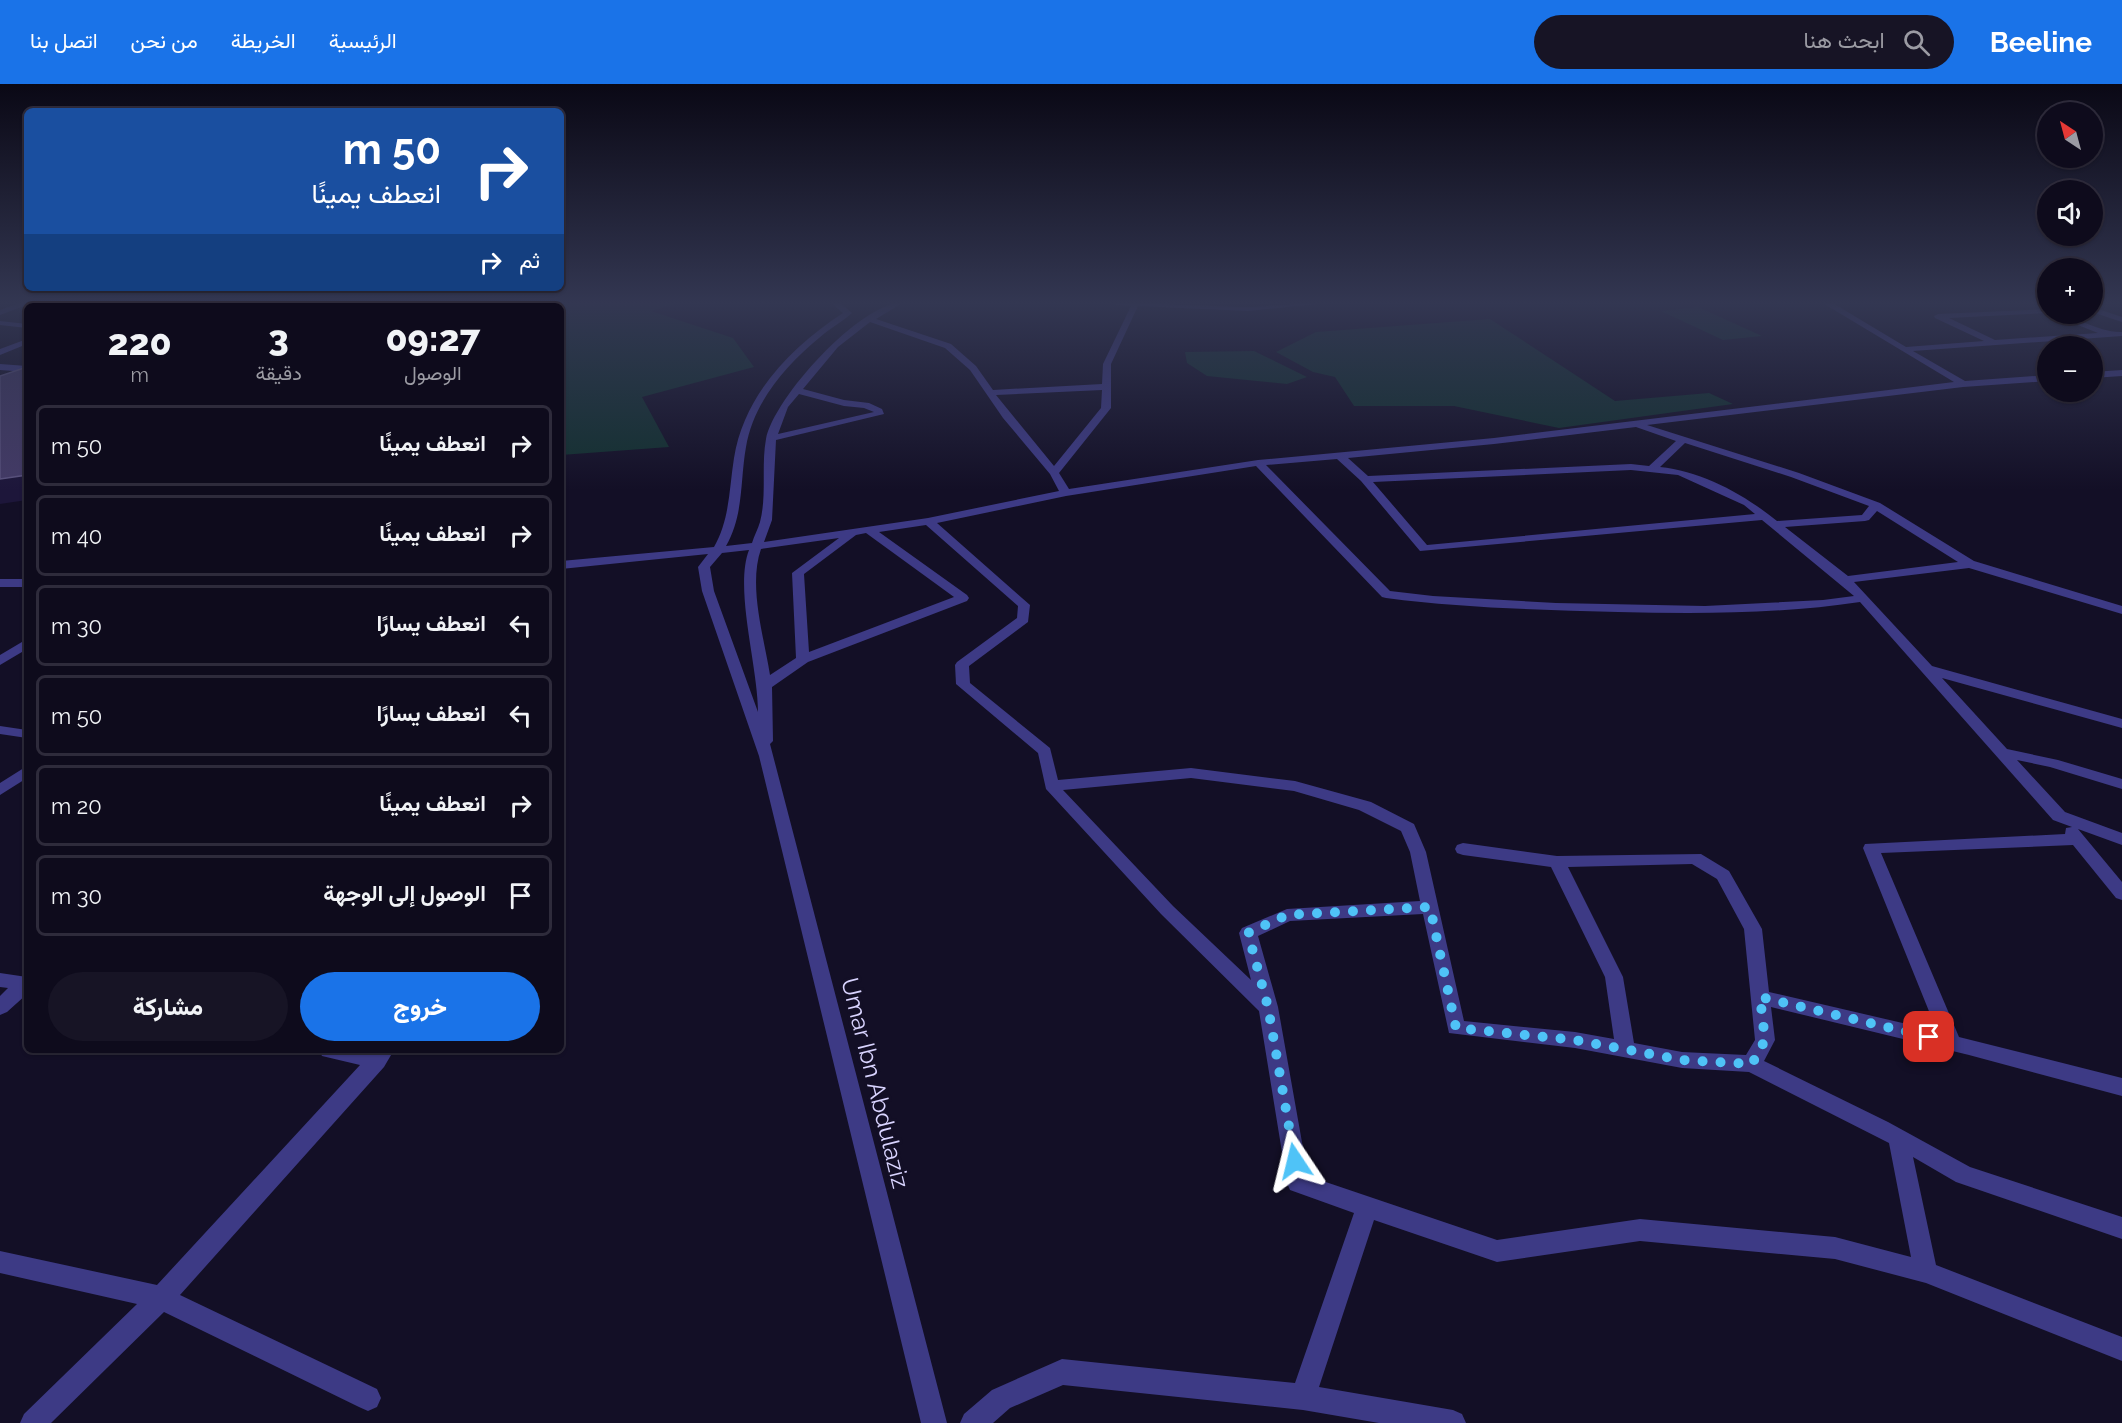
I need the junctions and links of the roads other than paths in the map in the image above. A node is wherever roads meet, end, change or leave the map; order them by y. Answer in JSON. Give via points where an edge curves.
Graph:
{"nodes":[{"id":1,"x":789,"y":364,"type":"edge"},
{"id":2,"x":818,"y":364,"type":"edge"},
{"id":3,"x":969,"y":364,"type":"edge"},
{"id":4,"x":1107,"y":364,"type":"edge"},
{"id":5,"x":1931,"y":364,"type":"edge"},
{"id":6,"x":0,"y":367,"type":"edge"},
{"id":7,"x":24,"y":373,"type":"edge"},
{"id":8,"x":2122,"y":373,"type":"edge"},
{"id":9,"x":2103,"y":374,"type":"edge"},
{"id":10,"x":2103,"y":376,"type":"edge"},
{"id":11,"x":2037,"y":379,"type":"edge"},
{"id":12,"x":2122,"y":380,"type":"edge"},
{"id":13,"x":1963,"y":384,"type":"junction"},
{"id":14,"x":1106,"y":387,"type":"junction"},
{"id":15,"x":796,"y":390,"type":"junction"},
{"id":16,"x":990,"y":393,"type":"junction"},
{"id":17,"x":1634,"y":424,"type":"junction"},
{"id":18,"x":771,"y":438,"type":"junction"},
{"id":19,"x":1683,"y":440,"type":"junction"},
{"id":20,"x":1341,"y":457,"type":"junction"},
{"id":21,"x":1258,"y":463,"type":"junction"},
{"id":22,"x":1652,"y":469,"type":"junction"},
{"id":23,"x":1054,"y":473,"type":"junction"},
{"id":24,"x":1365,"y":479,"type":"junction"},
{"id":25,"x":1066,"y":493,"type":"junction"},
{"id":26,"x":1876,"y":505,"type":"junction"},
{"id":27,"x":1772,"y":520,"type":"junction"},
{"id":28,"x":928,"y":521,"type":"junction"},
{"id":29,"x":869,"y":530,"type":"junction"},
{"id":30,"x":856,"y":532,"type":"junction"},
{"id":31,"x":758,"y":546,"type":"junction"},
{"id":32,"x":720,"y":551,"type":"junction"},
{"id":33,"x":1970,"y":564,"type":"junction"},
{"id":34,"x":564,"y":566,"type":"edge"},
{"id":35,"x":1845,"y":580,"type":"junction"},
{"id":36,"x":0,"y":583,"type":"edge"},
{"id":37,"x":24,"y":583,"type":"edge"},
{"id":38,"x":1863,"y":598,"type":"junction"},
{"id":39,"x":2122,"y":610,"type":"edge"},
{"id":40,"x":24,"y":645,"type":"edge"},
{"id":41,"x":803,"y":659,"type":"junction"},
{"id":42,"x":0,"y":661,"type":"edge"},
{"id":43,"x":1926,"y":669,"type":"junction"},
{"id":44,"x":765,"y":685,"type":"junction"},
{"id":45,"x":2122,"y":724,"type":"edge"},
{"id":46,"x":0,"y":730,"type":"edge"},
{"id":47,"x":24,"y":734,"type":"edge"},
{"id":48,"x":2001,"y":752,"type":"junction"},
{"id":49,"x":767,"y":756,"type":"junction"},
{"id":50,"x":24,"y":773,"type":"edge"},
{"id":51,"x":2122,"y":784,"type":"edge"},
{"id":52,"x":1051,"y":786,"type":"junction"},
{"id":53,"x":0,"y":790,"type":"edge"},
{"id":54,"x":2059,"y":816,"type":"junction"},
{"id":55,"x":2122,"y":838,"type":"edge"},
{"id":56,"x":2077,"y":839,"type":"junction"},
{"id":57,"x":1463,"y":849,"type":"dead end"},
{"id":58,"x":1557,"y":862,"type":"junction"},
{"id":59,"x":2122,"y":894,"type":"edge"},
{"id":60,"x":1430,"y":907,"type":"junction"},
{"id":61,"x":0,"y":980,"type":"edge"},
{"id":62,"x":24,"y":984,"type":"edge"},
{"id":63,"x":24,"y":986,"type":"edge"},
{"id":64,"x":1760,"y":997,"type":"junction"},
{"id":65,"x":0,"y":1007,"type":"edge"},
{"id":66,"x":1268,"y":1007,"type":"junction"},
{"id":67,"x":1951,"y":1042,"type":"junction"},
{"id":68,"x":1625,"y":1049,"type":"junction"},
{"id":69,"x":360,"y":1053,"type":"edge"},
{"id":70,"x":381,"y":1055,"type":"edge"},
{"id":71,"x":1752,"y":1064,"type":"junction"},
{"id":72,"x":2122,"y":1087,"type":"edge"},
{"id":73,"x":1898,"y":1137,"type":"junction"},
{"id":74,"x":1367,"y":1207,"type":"junction"},
{"id":75,"x":2122,"y":1228,"type":"edge"},
{"id":76,"x":0,"y":1262,"type":"edge"},
{"id":77,"x":1926,"y":1272,"type":"junction"},
{"id":78,"x":161,"y":1298,"type":"junction"},
{"id":79,"x":2122,"y":1349,"type":"edge"},
{"id":80,"x":1303,"y":1397,"type":"junction"},
{"id":81,"x":368,"y":1398,"type":"dead end"},
{"id":82,"x":33,"y":1423,"type":"edge"},
{"id":83,"x":934,"y":1423,"type":"edge"},
{"id":84,"x":973,"y":1423,"type":"edge"},
{"id":85,"x":1453,"y":1423,"type":"edge"}],
"edges":[{"from":1,"to":32,"type":"street","name":"Umar Ibn Abdulaziz","via":[[750,412],[741,444],[733,522]]},
{"from":2,"to":15,"type":"street","name":"Umar Ibn Abdulaziz"},
{"from":3,"to":16,"type":"street"},
{"from":4,"to":14,"type":"street"},
{"from":5,"to":13,"type":"street"},
{"from":6,"to":7,"type":"street"},
{"from":8,"to":9,"type":"street"},
{"from":10,"to":12,"type":"street"},
{"from":11,"to":13,"type":"street"},
{"from":13,"to":17,"type":"street"},
{"from":14,"to":16,"type":"street"},
{"from":14,"to":23,"type":"street","via":[[1106,408]]},
{"from":15,"to":18,"type":"street","name":"Umar Ibn Abdulaziz","via":[[784,406]]},
{"from":15,"to":18,"type":"street","via":[[866,405],[879,414]]},
{"from":16,"to":23,"type":"street"},
{"from":17,"to":19,"type":"street"},
{"from":17,"to":20,"type":"street"},
{"from":18,"to":31,"type":"street","name":"Umar Ibn Abdulaziz","via":[[766,520]]},
{"from":19,"to":22,"type":"street"},
{"from":19,"to":26,"type":"street"},
{"from":20,"to":21,"type":"street"},
{"from":20,"to":24,"type":"street"},
{"from":21,"to":25,"type":"street"},
{"from":21,"to":38,"type":"street","via":[[1386,594],[1556,607],[1705,610]]},
{"from":22,"to":24,"type":"street"},
{"from":22,"to":27,"type":"street","via":[[1680,472],[1749,503]]},
{"from":23,"to":25,"type":"street"},
{"from":24,"to":27,"type":"street","via":[[1424,549]]},
{"from":25,"to":28,"type":"street"},
{"from":26,"to":27,"type":"street","via":[[1865,518]]},
{"from":26,"to":33,"type":"street"},
{"from":27,"to":35,"type":"street"},
{"from":28,"to":29,"type":"street"},
{"from":28,"to":52,"type":"street","via":[[1024,605],[1023,619],[962,665],[963,684],[1045,752]]},
{"from":29,"to":30,"type":"street"},
{"from":29,"to":41,"type":"street","via":[[963,598]]},
{"from":30,"to":31,"type":"street"},
{"from":30,"to":41,"type":"street","via":[[798,573]]},
{"from":31,"to":32,"type":"street"},
{"from":31,"to":44,"type":"street","name":"Umar Ibn Abdulaziz","via":[[750,563],[749,583]]},
{"from":32,"to":34,"type":"street"},
{"from":32,"to":49,"type":"street","name":"Umar Ibn Abdulaziz","via":[[705,567],[708,591]]},
{"from":33,"to":35,"type":"street"},
{"from":33,"to":39,"type":"street"},
{"from":35,"to":38,"type":"street"},
{"from":36,"to":37,"type":"street"},
{"from":38,"to":43,"type":"street"},
{"from":40,"to":42,"type":"street"},
{"from":41,"to":44,"type":"street"},
{"from":43,"to":45,"type":"street"},
{"from":43,"to":48,"type":"street"},
{"from":44,"to":49,"type":"street","name":"Umar Ibn Abdulaziz"},
{"from":46,"to":47,"type":"street"},
{"from":48,"to":51,"type":"street"},
{"from":48,"to":54,"type":"street"},
{"from":49,"to":83,"type":"street","name":"Umar Ibn Abdulaziz"},
{"from":50,"to":53,"type":"street"},
{"from":52,"to":60,"type":"street","via":[[1191,773],[1295,786],[1365,806],[1408,828],[1419,852]]},
{"from":52,"to":66,"type":"street","via":[[1167,910]]},
{"from":54,"to":55,"type":"street"},
{"from":54,"to":56,"type":"street"},
{"from":56,"to":59,"type":"street"},
{"from":56,"to":67,"type":"street","via":[[1871,848]]},
{"from":57,"to":58,"type":"street"},
{"from":58,"to":64,"type":"street","via":[[1695,858],[1723,874],[1753,929]]},
{"from":58,"to":68,"type":"street","via":[[1614,977]]},
{"from":60,"to":66,"type":"street","via":[[1287,915],[1248,933]]},
{"from":60,"to":68,"type":"street","via":[[1456,1028]]},
{"from":61,"to":62,"type":"street"},
{"from":63,"to":65,"type":"street"},
{"from":64,"to":67,"type":"street"},
{"from":64,"to":71,"type":"street","via":[[1765,1040]]},
{"from":66,"to":74,"type":"street","via":[[1299,1184]]},
{"from":67,"to":72,"type":"street"},
{"from":68,"to":71,"type":"street","via":[[1682,1060]]},
{"from":69,"to":70,"type":"street"},
{"from":70,"to":78,"type":"street"},
{"from":71,"to":73,"type":"street"},
{"from":73,"to":75,"type":"street","via":[[1964,1175]]},
{"from":73,"to":77,"type":"street"},
{"from":74,"to":77,"type":"street","via":[[1497,1251],[1640,1230],[1834,1248]]},
{"from":74,"to":80,"type":"street"},
{"from":76,"to":78,"type":"street"},
{"from":77,"to":79,"type":"street"},
{"from":78,"to":81,"type":"street"},
{"from":78,"to":82,"type":"street"},
{"from":80,"to":84,"type":"street","via":[[1062,1372],[1001,1399]]},
{"from":80,"to":85,"type":"street"}]}
